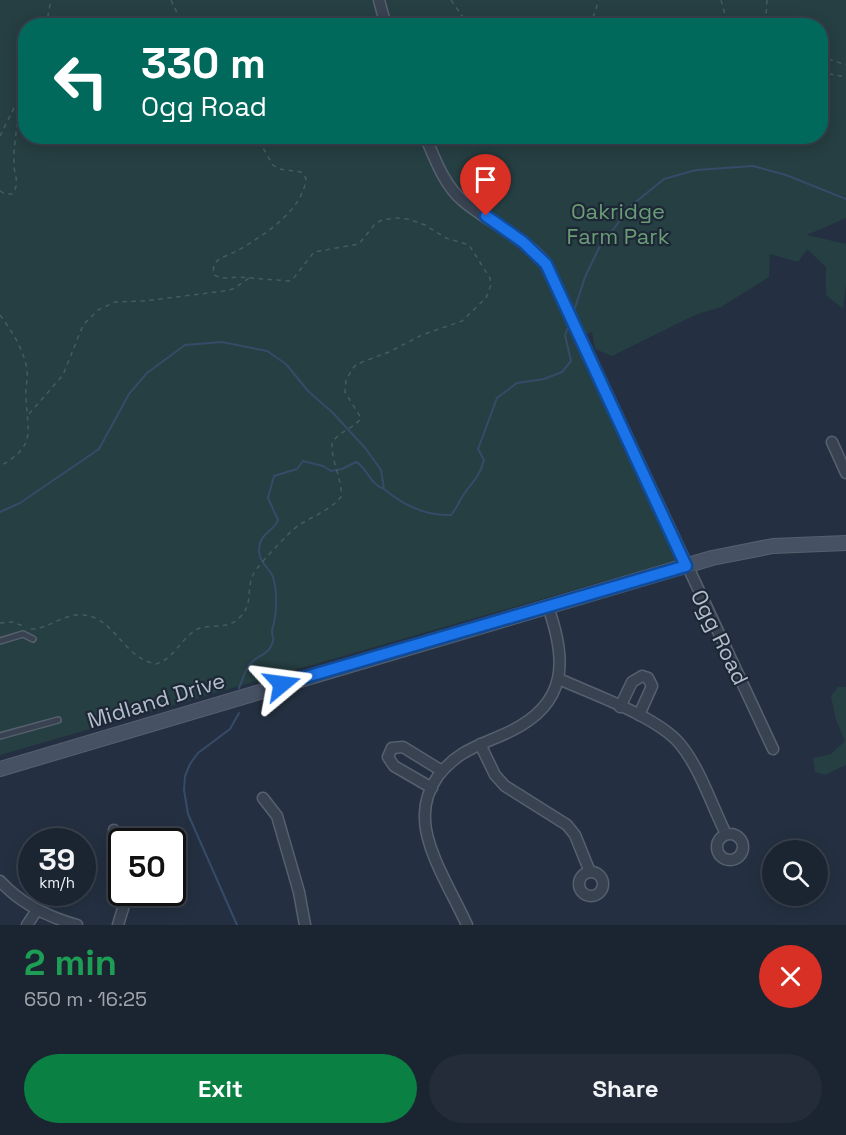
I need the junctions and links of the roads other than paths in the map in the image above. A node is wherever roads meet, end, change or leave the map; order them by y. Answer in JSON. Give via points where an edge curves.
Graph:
{"nodes":[{"id":1,"x":379,"y":0,"type":"edge"},
{"id":2,"x":385,"y":18,"type":"edge"},
{"id":3,"x":429,"y":144,"type":"edge"},
{"id":4,"x":832,"y":442,"type":"dead end"},
{"id":5,"x":846,"y":473,"type":"edge"},
{"id":6,"x":846,"y":543,"type":"edge"},
{"id":7,"x":686,"y":566,"type":"junction"},
{"id":8,"x":548,"y":607,"type":"junction"},
{"id":9,"x":33,"y":639,"type":"dead end"},
{"id":10,"x":0,"y":641,"type":"edge"},
{"id":11,"x":559,"y":679,"type":"junction"},
{"id":12,"x":620,"y":707,"type":"junction"},
{"id":13,"x":639,"y":715,"type":"junction"},
{"id":14,"x":58,"y":720,"type":"dead end"},
{"id":15,"x":0,"y":736,"type":"edge"},
{"id":16,"x":480,"y":744,"type":"junction"},
{"id":17,"x":773,"y":749,"type":"dead end"},
{"id":18,"x":0,"y":769,"type":"edge"},
{"id":19,"x":442,"y":771,"type":"junction"},
{"id":20,"x":432,"y":788,"type":"junction"},
{"id":21,"x":263,"y":798,"type":"dead end"},
{"id":22,"x":726,"y":834,"type":"dead end"},
{"id":23,"x":590,"y":872,"type":"dead end"},
{"id":24,"x":0,"y":881,"type":"edge"},
{"id":25,"x":124,"y":906,"type":"edge"},
{"id":26,"x":37,"y":910,"type":"junction"},
{"id":27,"x":27,"y":925,"type":"edge"},
{"id":28,"x":77,"y":925,"type":"edge"},
{"id":29,"x":118,"y":925,"type":"edge"},
{"id":30,"x":305,"y":925,"type":"edge"},
{"id":31,"x":467,"y":925,"type":"edge"}],
"edges":[{"from":1,"to":2,"type":"street"},
{"from":3,"to":7,"type":"street","name":"Ogg Road","via":[[455,193],[538,254],[552,275]]},
{"from":4,"to":5,"type":"street"},
{"from":6,"to":7,"type":"main road","name":"Midland Drive","via":[[745,550]]},
{"from":7,"to":8,"type":"main road","name":"Midland Drive"},
{"from":7,"to":17,"type":"street","name":"Ogg Road"},
{"from":8,"to":11,"type":"street","via":[[560,649]]},
{"from":8,"to":18,"type":"main road","name":"Midland Drive"},
{"from":9,"to":10,"type":"lane","via":[[23,634]]},
{"from":11,"to":12,"type":"street"},
{"from":11,"to":16,"type":"street","via":[[537,714],[510,732]]},
{"from":12,"to":13,"type":"street"},
{"from":12,"to":13,"type":"street","via":[[632,682],[642,676],[648,678],[651,692]]},
{"from":13,"to":22,"type":"street","via":[[660,726],[680,744]]},
{"from":14,"to":15,"type":"lane"},
{"from":16,"to":19,"type":"street","via":[[453,759]]},
{"from":16,"to":23,"type":"street","via":[[505,786],[567,825]]},
{"from":19,"to":20,"type":"street"},
{"from":19,"to":20,"type":"street","via":[[403,747],[389,752],[394,766]]},
{"from":20,"to":31,"type":"street","via":[[425,805],[426,834]]},
{"from":21,"to":30,"type":"street","via":[[277,816]]},
{"from":24,"to":26,"type":"street"},
{"from":25,"to":29,"type":"street"},
{"from":26,"to":27,"type":"street"},
{"from":26,"to":28,"type":"street"}]}
